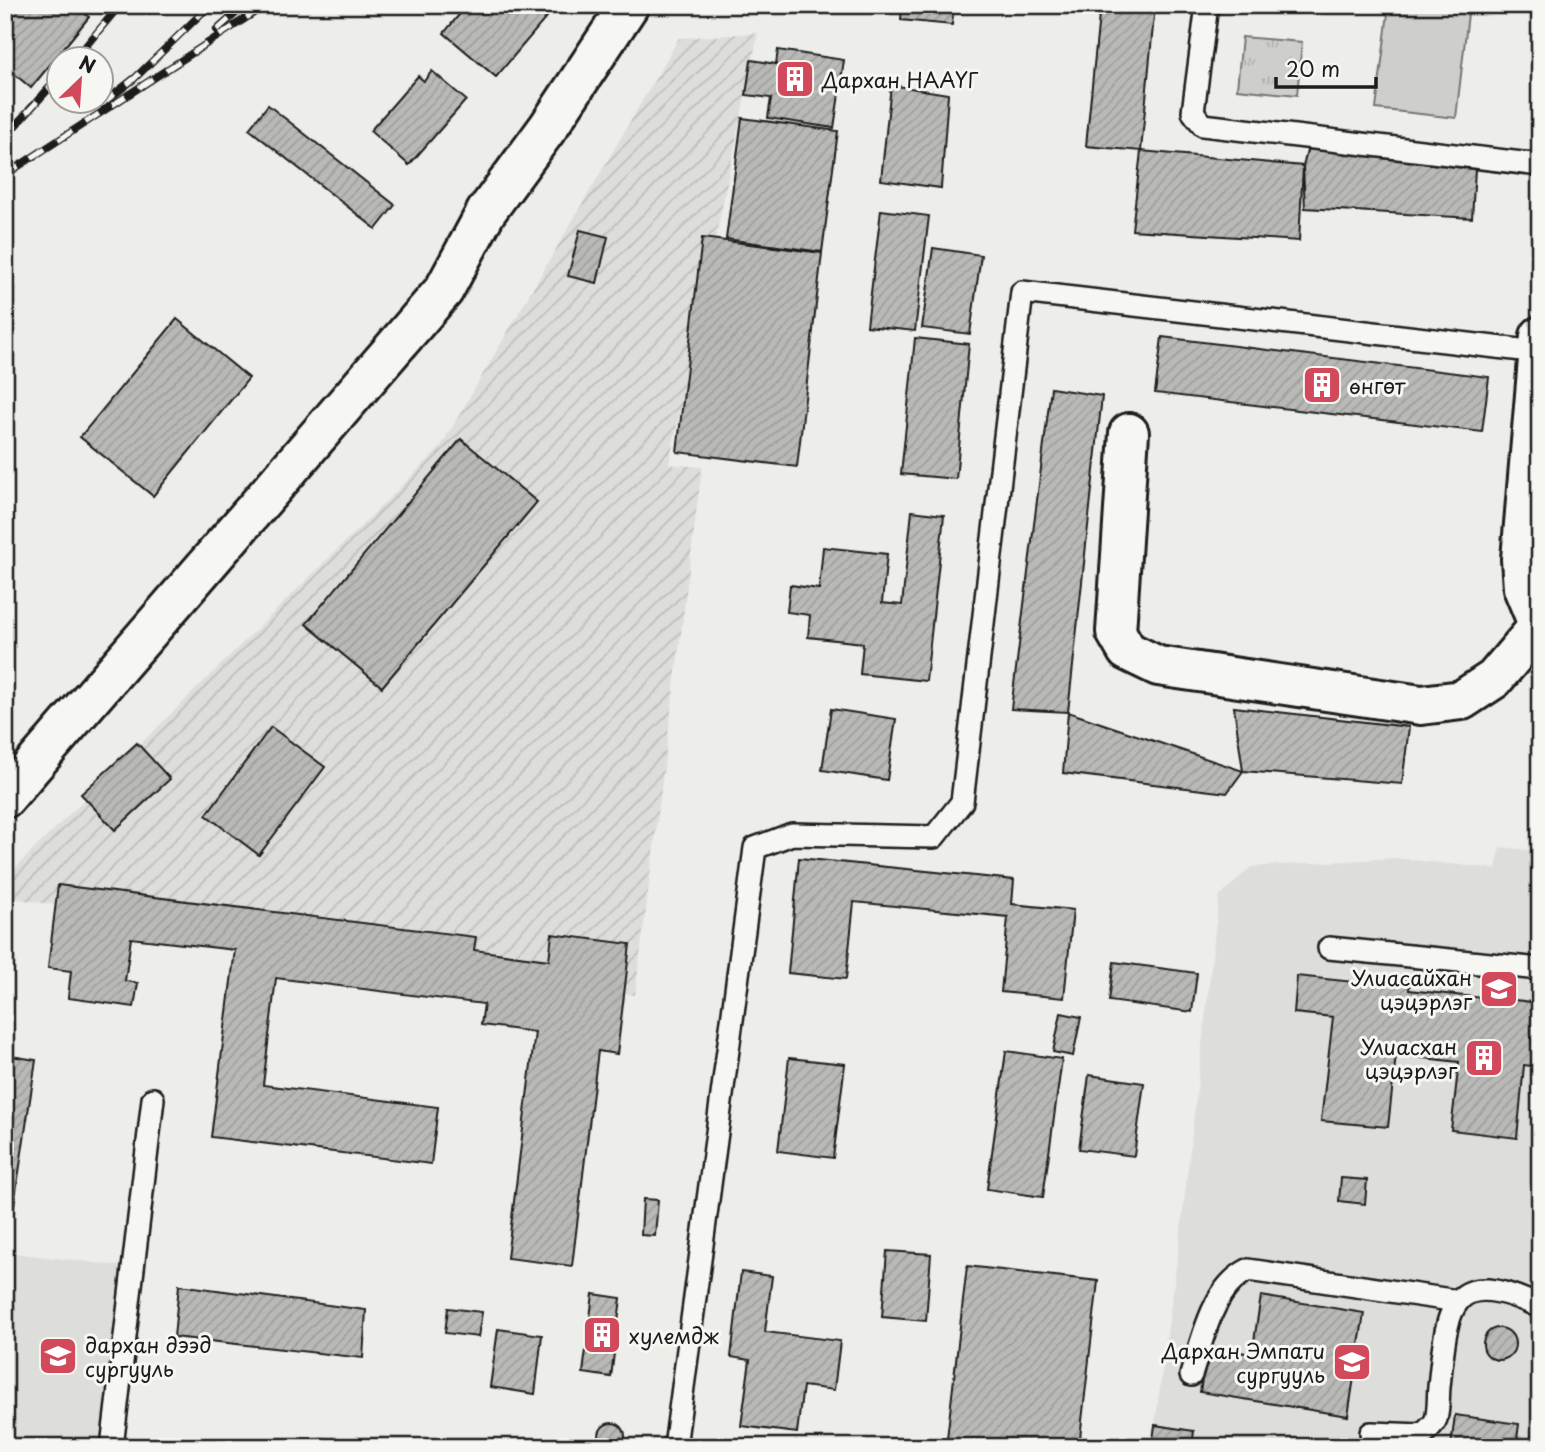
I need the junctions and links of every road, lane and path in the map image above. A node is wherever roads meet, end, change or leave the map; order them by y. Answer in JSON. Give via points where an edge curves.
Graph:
{"nodes":[{"id":1,"x":629,"y":5,"type":"edge"},
{"id":2,"x":1208,"y":5,"type":"edge"},
{"id":3,"x":1540,"y":165,"type":"edge"},
{"id":4,"x":1539,"y":344,"type":"edge"},
{"id":5,"x":1129,"y":433,"type":"dead end"},
{"id":6,"x":1539,"y":628,"type":"edge"},
{"id":7,"x":5,"y":798,"type":"edge"},
{"id":8,"x":1329,"y":948,"type":"dead end"},
{"id":9,"x":1540,"y":969,"type":"edge"},
{"id":10,"x":153,"y":1099,"type":"dead end"},
{"id":11,"x":1458,"y":1301,"type":"junction"},
{"id":12,"x":1540,"y":1307,"type":"edge"},
{"id":13,"x":1191,"y":1375,"type":"dead end"},
{"id":14,"x":1371,"y":1433,"type":"dead end"},
{"id":15,"x":112,"y":1447,"type":"edge"},
{"id":16,"x":676,"y":1447,"type":"edge"}],
"edges":[{"from":1,"to":7,"type":"street","via":[[486,212],[444,290]]},
{"from":2,"to":3,"type":"lane","via":[[1193,112],[1203,125]]},
{"from":4,"to":6,"type":"street","via":[[1521,559],[1523,588]]},
{"from":4,"to":16,"type":"lane","via":[[1023,292],[962,802],[934,837],[792,834],[755,848]]},
{"from":5,"to":6,"type":"street","via":[[1116,632],[1127,651],[1158,666],[1421,705],[1462,700],[1494,679]]},
{"from":8,"to":9,"type":"lane"},
{"from":10,"to":15,"type":"lane"},
{"from":11,"to":12,"type":"lane","via":[[1472,1290],[1497,1289]]},
{"from":11,"to":13,"type":"lane","via":[[1248,1270],[1233,1278],[1220,1296]]},
{"from":11,"to":14,"type":"lane","via":[[1445,1323],[1436,1420],[1422,1435]]}]}
